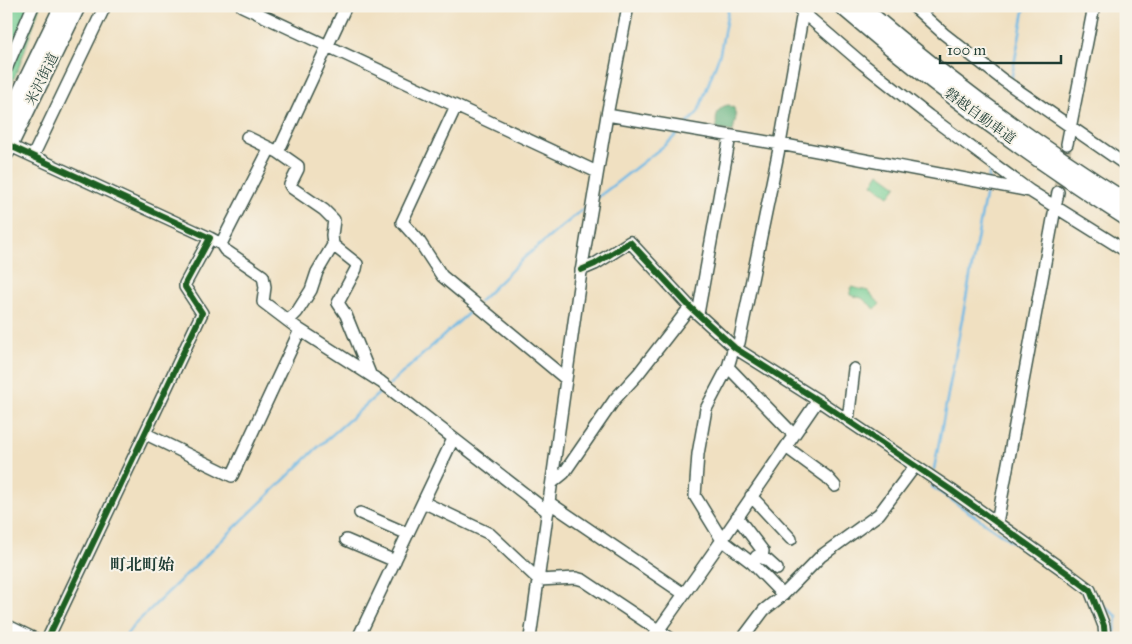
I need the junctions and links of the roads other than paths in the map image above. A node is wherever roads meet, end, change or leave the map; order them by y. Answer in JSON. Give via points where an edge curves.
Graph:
{"nodes":[{"id":1,"x":33,"y":6,"type":"edge"},
{"id":2,"x":53,"y":6,"type":"edge"},
{"id":3,"x":63,"y":6,"type":"edge"},
{"id":4,"x":77,"y":6,"type":"edge"},
{"id":5,"x":105,"y":6,"type":"edge"},
{"id":6,"x":242,"y":6,"type":"edge"},
{"id":7,"x":346,"y":6,"type":"edge"},
{"id":8,"x":628,"y":6,"type":"edge"},
{"id":9,"x":842,"y":6,"type":"edge"},
{"id":10,"x":860,"y":6,"type":"edge"},
{"id":11,"x":912,"y":6,"type":"edge"},
{"id":12,"x":1094,"y":6,"type":"edge"},
{"id":13,"x":801,"y":8,"type":"edge"},
{"id":14,"x":327,"y":46,"type":"junction"},
{"id":15,"x":6,"y":69,"type":"edge"},
{"id":16,"x":19,"y":95,"type":"junction"},
{"id":17,"x":456,"y":106,"type":"junction"},
{"id":18,"x":607,"y":115,"type":"junction"},
{"id":19,"x":6,"y":123,"type":"edge"},
{"id":20,"x":1071,"y":128,"type":"junction"},
{"id":21,"x":730,"y":136,"type":"junction"},
{"id":22,"x":247,"y":137,"type":"dead end"},
{"id":23,"x":780,"y":144,"type":"junction"},
{"id":24,"x":1067,"y":144,"type":"tunnel mouth"},
{"id":25,"x":7,"y":147,"type":"edge"},
{"id":26,"x":274,"y":150,"type":"junction"},
{"id":27,"x":33,"y":156,"type":"junction"},
{"id":28,"x":1126,"y":165,"type":"edge"},
{"id":29,"x":597,"y":172,"type":"junction"},
{"id":30,"x":1030,"y":192,"type":"junction"},
{"id":31,"x":1058,"y":192,"type":"tunnel mouth"},
{"id":32,"x":1126,"y":202,"type":"edge"},
{"id":33,"x":1055,"y":206,"type":"junction"},
{"id":34,"x":1126,"y":217,"type":"edge"},
{"id":35,"x":210,"y":238,"type":"junction"},
{"id":36,"x":221,"y":244,"type":"junction"},
{"id":37,"x":333,"y":246,"type":"junction"},
{"id":38,"x":1126,"y":251,"type":"edge"},
{"id":39,"x":581,"y":270,"type":"junction"},
{"id":40,"x":694,"y":310,"type":"junction"},
{"id":41,"x":288,"y":321,"type":"junction"},
{"id":42,"x":300,"y":330,"type":"junction"},
{"id":43,"x":735,"y":348,"type":"junction"},
{"id":44,"x":728,"y":367,"type":"junction"},
{"id":45,"x":854,"y":369,"type":"dead end"},
{"id":46,"x":370,"y":374,"type":"junction"},
{"id":47,"x":566,"y":379,"type":"junction"},
{"id":48,"x":818,"y":400,"type":"junction"},
{"id":49,"x":848,"y":421,"type":"junction"},
{"id":50,"x":146,"y":434,"type":"junction"},
{"id":51,"x":794,"y":435,"type":"junction"},
{"id":52,"x":453,"y":439,"type":"junction"},
{"id":53,"x":786,"y":447,"type":"junction"},
{"id":54,"x":915,"y":466,"type":"junction"},
{"id":55,"x":553,"y":482,"type":"junction"},
{"id":56,"x":835,"y":486,"type":"dead end"},
{"id":57,"x":751,"y":496,"type":"junction"},
{"id":58,"x":423,"y":502,"type":"junction"},
{"id":59,"x":549,"y":508,"type":"junction"},
{"id":60,"x":360,"y":513,"type":"dead end"},
{"id":61,"x":737,"y":518,"type":"junction"},
{"id":62,"x":997,"y":523,"type":"junction"},
{"id":63,"x":408,"y":534,"type":"junction"},
{"id":64,"x":791,"y":539,"type":"dead end"},
{"id":65,"x":346,"y":540,"type":"dead end"},
{"id":66,"x":722,"y":540,"type":"junction"},
{"id":67,"x":757,"y":560,"type":"junction"},
{"id":68,"x":395,"y":561,"type":"junction"},
{"id":69,"x":777,"y":570,"type":"dead end"},
{"id":70,"x":539,"y":580,"type":"junction"},
{"id":71,"x":684,"y":594,"type":"junction"},
{"id":72,"x":783,"y":595,"type":"junction"},
{"id":73,"x":6,"y":625,"type":"edge"},
{"id":74,"x":656,"y":634,"type":"edge"},
{"id":75,"x":33,"y":638,"type":"edge"},
{"id":76,"x":48,"y":638,"type":"edge"},
{"id":77,"x":358,"y":638,"type":"edge"},
{"id":78,"x":530,"y":638,"type":"edge"},
{"id":79,"x":670,"y":638,"type":"edge"},
{"id":80,"x":743,"y":638,"type":"edge"},
{"id":81,"x":1105,"y":638,"type":"edge"}],
"edges":[{"from":1,"to":15,"type":"street"},
{"from":2,"to":16,"type":"highway"},
{"from":3,"to":16,"type":"highway","name":"米沢街道"},
{"from":4,"to":25,"type":"highway","name":"米沢街道"},
{"from":5,"to":27,"type":"street"},
{"from":6,"to":14,"type":"street"},
{"from":7,"to":14,"type":"street"},
{"from":8,"to":18,"type":"street"},
{"from":9,"to":34,"type":"highway","name":"磐越自動車道","via":[[980,116]]},
{"from":10,"to":32,"type":"highway","name":"磐越自動車道","via":[[964,90]]},
{"from":11,"to":20,"type":"street","via":[[1010,86]]},
{"from":12,"to":20,"type":"street"},
{"from":13,"to":23,"type":"street"},
{"from":13,"to":30,"type":"street","via":[[863,64]]},
{"from":14,"to":17,"type":"street"},
{"from":14,"to":26,"type":"street"},
{"from":16,"to":19,"type":"highway","name":"米沢街道"},
{"from":17,"to":29,"type":"street"},
{"from":17,"to":47,"type":"street","via":[[402,222],[442,276]]},
{"from":18,"to":21,"type":"street"},
{"from":18,"to":29,"type":"street"},
{"from":20,"to":24,"type":"street"},
{"from":20,"to":28,"type":"street"},
{"from":21,"to":23,"type":"street"},
{"from":21,"to":40,"type":"street"},
{"from":22,"to":26,"type":"street"},
{"from":23,"to":30,"type":"street"},
{"from":23,"to":43,"type":"street","via":[[740,338]]},
{"from":25,"to":27,"type":"street"},
{"from":26,"to":36,"type":"street"},
{"from":26,"to":37,"type":"street","via":[[298,166],[290,185],[292,188],[334,220]]},
{"from":27,"to":35,"type":"street"},
{"from":29,"to":39,"type":"street"},
{"from":30,"to":33,"type":"street"},
{"from":31,"to":33,"type":"street"},
{"from":33,"to":38,"type":"street"},
{"from":33,"to":62,"type":"street"},
{"from":35,"to":36,"type":"street"},
{"from":35,"to":50,"type":"street","via":[[185,284],[202,313]]},
{"from":36,"to":41,"type":"street","via":[[263,276],[263,302]]},
{"from":37,"to":41,"type":"street","via":[[317,272],[311,290]]},
{"from":37,"to":46,"type":"street","via":[[357,264],[338,303]]},
{"from":39,"to":40,"type":"street","via":[[630,242]]},
{"from":39,"to":47,"type":"street"},
{"from":40,"to":43,"type":"street"},
{"from":40,"to":55,"type":"street","via":[[615,399],[564,473]]},
{"from":41,"to":42,"type":"street"},
{"from":42,"to":46,"type":"street"},
{"from":42,"to":50,"type":"street","via":[[232,476]]},
{"from":43,"to":44,"type":"street"},
{"from":43,"to":48,"type":"street"},
{"from":44,"to":51,"type":"street"},
{"from":44,"to":66,"type":"street","via":[[706,409],[695,496]]},
{"from":45,"to":49,"type":"street"},
{"from":46,"to":52,"type":"street"},
{"from":47,"to":55,"type":"street"},
{"from":48,"to":49,"type":"street"},
{"from":48,"to":51,"type":"street"},
{"from":49,"to":54,"type":"street"},
{"from":50,"to":76,"type":"street"},
{"from":51,"to":53,"type":"street"},
{"from":52,"to":58,"type":"street"},
{"from":52,"to":59,"type":"street"},
{"from":53,"to":56,"type":"street","via":[[827,476]]},
{"from":53,"to":57,"type":"street"},
{"from":54,"to":62,"type":"street"},
{"from":54,"to":72,"type":"street","via":[[879,514],[821,556]]},
{"from":55,"to":59,"type":"street"},
{"from":57,"to":61,"type":"street"},
{"from":57,"to":64,"type":"street"},
{"from":58,"to":63,"type":"street"},
{"from":58,"to":70,"type":"street","via":[[490,534]]},
{"from":59,"to":70,"type":"street"},
{"from":59,"to":71,"type":"street"},
{"from":60,"to":63,"type":"street"},
{"from":61,"to":66,"type":"street"},
{"from":61,"to":67,"type":"street","via":[[763,551]]},
{"from":62,"to":81,"type":"street","via":[[1090,590],[1104,626]]},
{"from":63,"to":68,"type":"street"},
{"from":65,"to":68,"type":"street"},
{"from":66,"to":67,"type":"street"},
{"from":66,"to":71,"type":"street"},
{"from":67,"to":69,"type":"street"},
{"from":67,"to":72,"type":"street"},
{"from":68,"to":77,"type":"street"},
{"from":70,"to":74,"type":"street","via":[[583,580]]},
{"from":70,"to":78,"type":"street"},
{"from":71,"to":74,"type":"street"},
{"from":72,"to":80,"type":"street","via":[[761,614]]},
{"from":73,"to":75,"type":"street"},
{"from":74,"to":79,"type":"street"}]}
